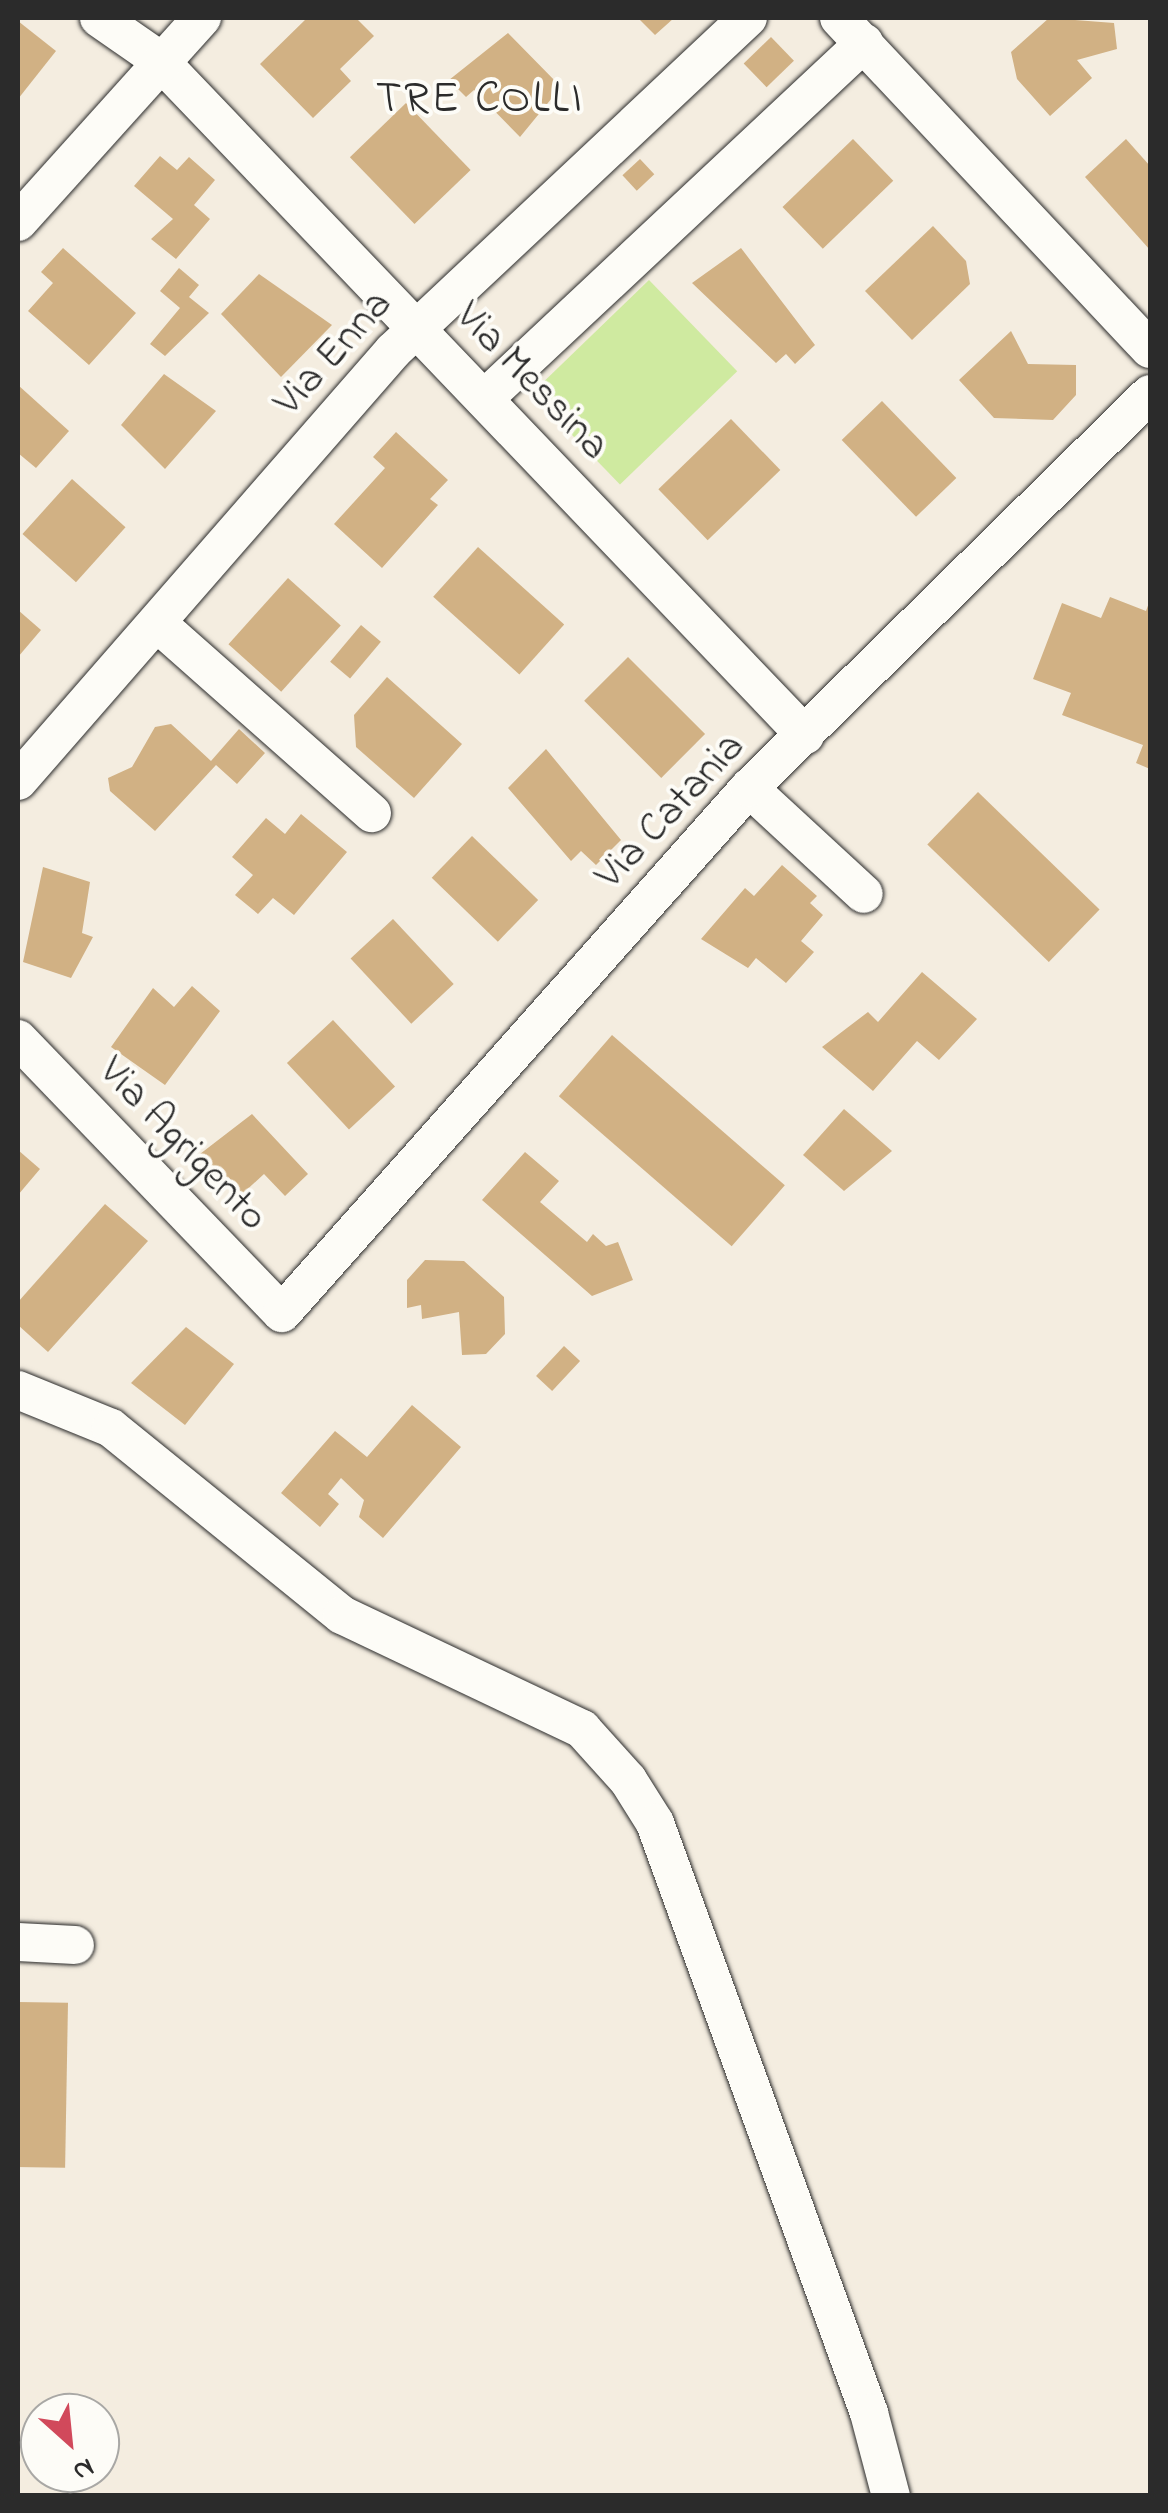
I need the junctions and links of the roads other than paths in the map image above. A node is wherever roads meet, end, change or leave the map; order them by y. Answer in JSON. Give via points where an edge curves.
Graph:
{"nodes":[{"id":1,"x":99,"y":18,"type":"edge"},
{"id":2,"x":202,"y":18,"type":"edge"},
{"id":3,"x":748,"y":18,"type":"edge"},
{"id":4,"x":851,"y":30,"type":"edge"},
{"id":5,"x":158,"y":59,"type":"junction"},
{"id":6,"x":18,"y":222,"type":"edge"},
{"id":7,"x":418,"y":328,"type":"junction"},
{"id":8,"x":1150,"y":349,"type":"edge"},
{"id":9,"x":1150,"y":394,"type":"edge"},
{"id":10,"x":484,"y":398,"type":"junction"},
{"id":11,"x":157,"y":623,"type":"junction"},
{"id":12,"x":805,"y":735,"type":"junction"},
{"id":13,"x":18,"y":781,"type":"edge"},
{"id":14,"x":749,"y":788,"type":"junction"},
{"id":15,"x":372,"y":813,"type":"dead end"},
{"id":16,"x":864,"y":894,"type":"dead end"},
{"id":17,"x":18,"y":1039,"type":"edge"},
{"id":18,"x":282,"y":1313,"type":"joint"},
{"id":19,"x":18,"y":1390,"type":"edge"},
{"id":20,"x":18,"y":1942,"type":"edge"},
{"id":21,"x":74,"y":1945,"type":"dead end"},
{"id":22,"x":890,"y":2496,"type":"edge"}],
"edges":[{"from":1,"to":5,"type":"street","name":"Via Messina"},
{"from":2,"to":5,"type":"street"},
{"from":3,"to":7,"type":"street","name":"Via Enna"},
{"from":4,"to":8,"type":"street"},
{"from":4,"to":10,"type":"street"},
{"from":5,"to":6,"type":"street"},
{"from":5,"to":7,"type":"street","name":"Via Messina"},
{"from":7,"to":10,"type":"street","name":"Via Messina"},
{"from":7,"to":11,"type":"street","name":"Via Enna"},
{"from":9,"to":12,"type":"street","name":"Via Catania"},
{"from":10,"to":12,"type":"street","name":"Via Messina"},
{"from":11,"to":13,"type":"street","name":"Via Enna"},
{"from":11,"to":15,"type":"street"},
{"from":12,"to":14,"type":"street","name":"Via Catania"},
{"from":14,"to":16,"type":"street"},
{"from":14,"to":18,"type":"street","name":"Via Catania"},
{"from":17,"to":18,"type":"street","name":"Via Agrigento"},
{"from":19,"to":22,"type":"street","via":[[111,1428],[342,1616],[534,1699],[582,1729],[628,1780],[655,1824],[870,2412]]},
{"from":20,"to":21,"type":"street"}]}
